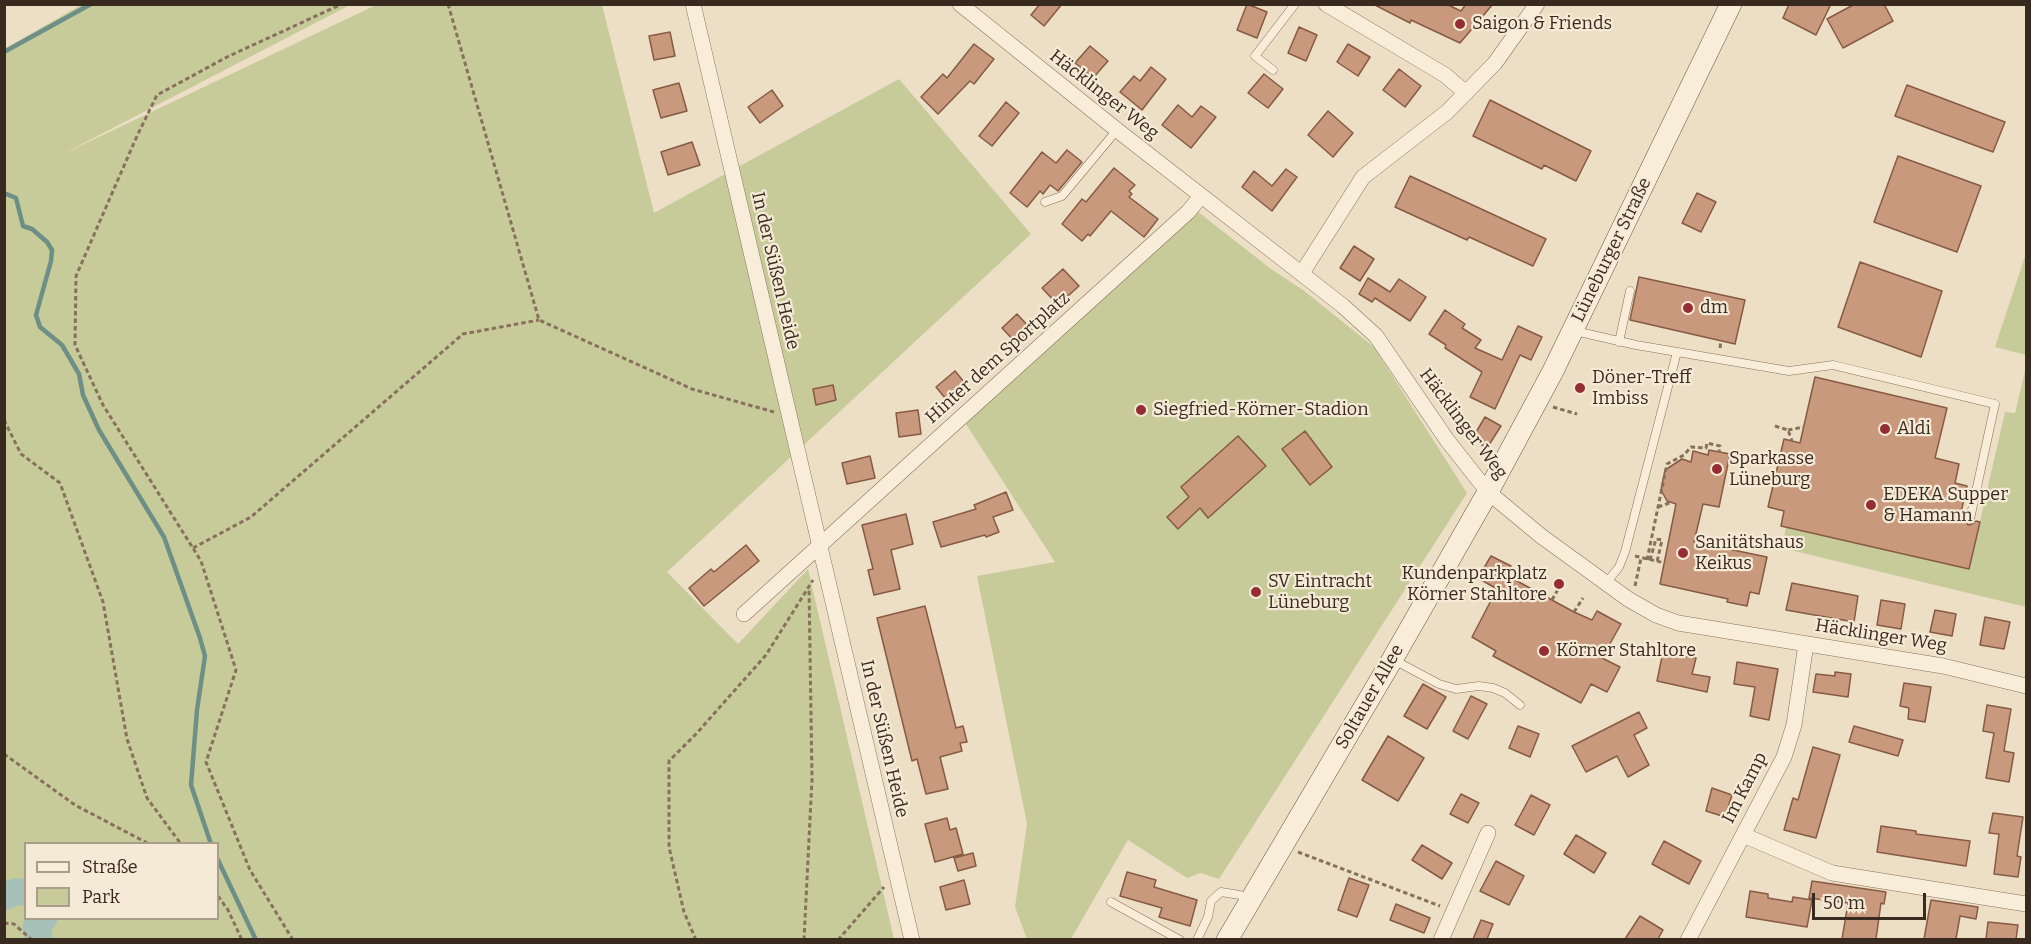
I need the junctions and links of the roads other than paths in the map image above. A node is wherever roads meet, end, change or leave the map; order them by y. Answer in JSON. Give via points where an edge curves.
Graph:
{"nodes":[{"id":1,"x":693,"y":4,"type":"edge"},
{"id":2,"x":960,"y":4,"type":"edge"},
{"id":3,"x":1294,"y":4,"type":"edge"},
{"id":4,"x":1326,"y":4,"type":"edge"},
{"id":5,"x":1537,"y":4,"type":"edge"},
{"id":6,"x":1731,"y":4,"type":"edge"},
{"id":7,"x":1273,"y":70,"type":"dead end"},
{"id":8,"x":1466,"y":93,"type":"junction"},
{"id":9,"x":1117,"y":130,"type":"junction"},
{"id":10,"x":1201,"y":196,"type":"junction"},
{"id":11,"x":1044,"y":202,"type":"dead end"},
{"id":12,"x":1302,"y":273,"type":"junction"},
{"id":13,"x":1630,"y":291,"type":"dead end"},
{"id":14,"x":1573,"y":331,"type":"junction"},
{"id":15,"x":1619,"y":342,"type":"junction"},
{"id":16,"x":1677,"y":352,"type":"junction"},
{"id":17,"x":1488,"y":492,"type":"junction"},
{"id":18,"x":1970,"y":519,"type":"dead end"},
{"id":19,"x":819,"y":546,"type":"junction"},
{"id":20,"x":1606,"y":583,"type":"junction"},
{"id":21,"x":744,"y":614,"type":"dead end"},
{"id":22,"x":1806,"y":644,"type":"junction"},
{"id":23,"x":1392,"y":660,"type":"junction"},
{"id":24,"x":2026,"y":686,"type":"edge"},
{"id":25,"x":1520,"y":705,"type":"dead end"},
{"id":26,"x":1488,"y":833,"type":"dead end"},
{"id":27,"x":1743,"y":835,"type":"junction"},
{"id":28,"x":1250,"y":901,"type":"junction"},
{"id":29,"x":1111,"y":902,"type":"dead end"},
{"id":30,"x":2026,"y":904,"type":"edge"},
{"id":31,"x":912,"y":939,"type":"edge"},
{"id":32,"x":1180,"y":939,"type":"edge"},
{"id":33,"x":1197,"y":939,"type":"edge"},
{"id":34,"x":1227,"y":939,"type":"edge"},
{"id":35,"x":1441,"y":939,"type":"edge"},
{"id":36,"x":1688,"y":939,"type":"edge"}],
"edges":[{"from":1,"to":19,"type":"street","name":"In der Süßen Heide"},
{"from":2,"to":9,"type":"street","name":"Häcklinger Weg"},
{"from":3,"to":7,"type":"lane","via":[[1255,56]]},
{"from":4,"to":8,"type":"street","via":[[1445,75]]},
{"from":5,"to":8,"type":"street","via":[[1495,63]]},
{"from":6,"to":14,"type":"street","name":"Lüneburger Straße"},
{"from":8,"to":12,"type":"street","via":[[1363,177]]},
{"from":9,"to":10,"type":"street","name":"Häcklinger Weg"},
{"from":9,"to":11,"type":"lane","via":[[1062,196]]},
{"from":10,"to":12,"type":"street","name":"Häcklinger Weg"},
{"from":10,"to":19,"type":"street","name":"Hinter dem Sportplatz","via":[[1188,212]]},
{"from":12,"to":17,"type":"street","name":"Häcklinger Weg","via":[[1376,336]]},
{"from":13,"to":15,"type":"lane"},
{"from":14,"to":15,"type":"lane"},
{"from":14,"to":17,"type":"street","name":"Lüneburger Straße"},
{"from":15,"to":16,"type":"lane"},
{"from":16,"to":18,"type":"lane","via":[[1789,371],[1833,365],[1995,404]]},
{"from":16,"to":20,"type":"lane","via":[[1625,552]]},
{"from":17,"to":20,"type":"street","name":"Häcklinger Weg","via":[[1540,536]]},
{"from":17,"to":23,"type":"street","name":"Soltauer Allee"},
{"from":19,"to":21,"type":"street"},
{"from":19,"to":31,"type":"street","name":"In der Süßen Heide"},
{"from":20,"to":22,"type":"street","name":"Häcklinger Weg","via":[[1656,615],[1678,623]]},
{"from":22,"to":24,"type":"street","name":"Häcklinger Weg","via":[[1943,666]]},
{"from":22,"to":27,"type":"street","name":"Im Kamp","via":[[1794,725],[1784,757]]},
{"from":23,"to":25,"type":"lane","via":[[1456,689],[1493,688]]},
{"from":23,"to":28,"type":"street","name":"Soltauer Allee"},
{"from":26,"to":35,"type":"street"},
{"from":27,"to":30,"type":"street","via":[[1832,873]]},
{"from":27,"to":36,"type":"street","name":"Im Kamp"},
{"from":28,"to":33,"type":"lane","via":[[1221,892],[1211,901]]},
{"from":28,"to":34,"type":"street","name":"Soltauer Allee"},
{"from":29,"to":32,"type":"lane"}]}
